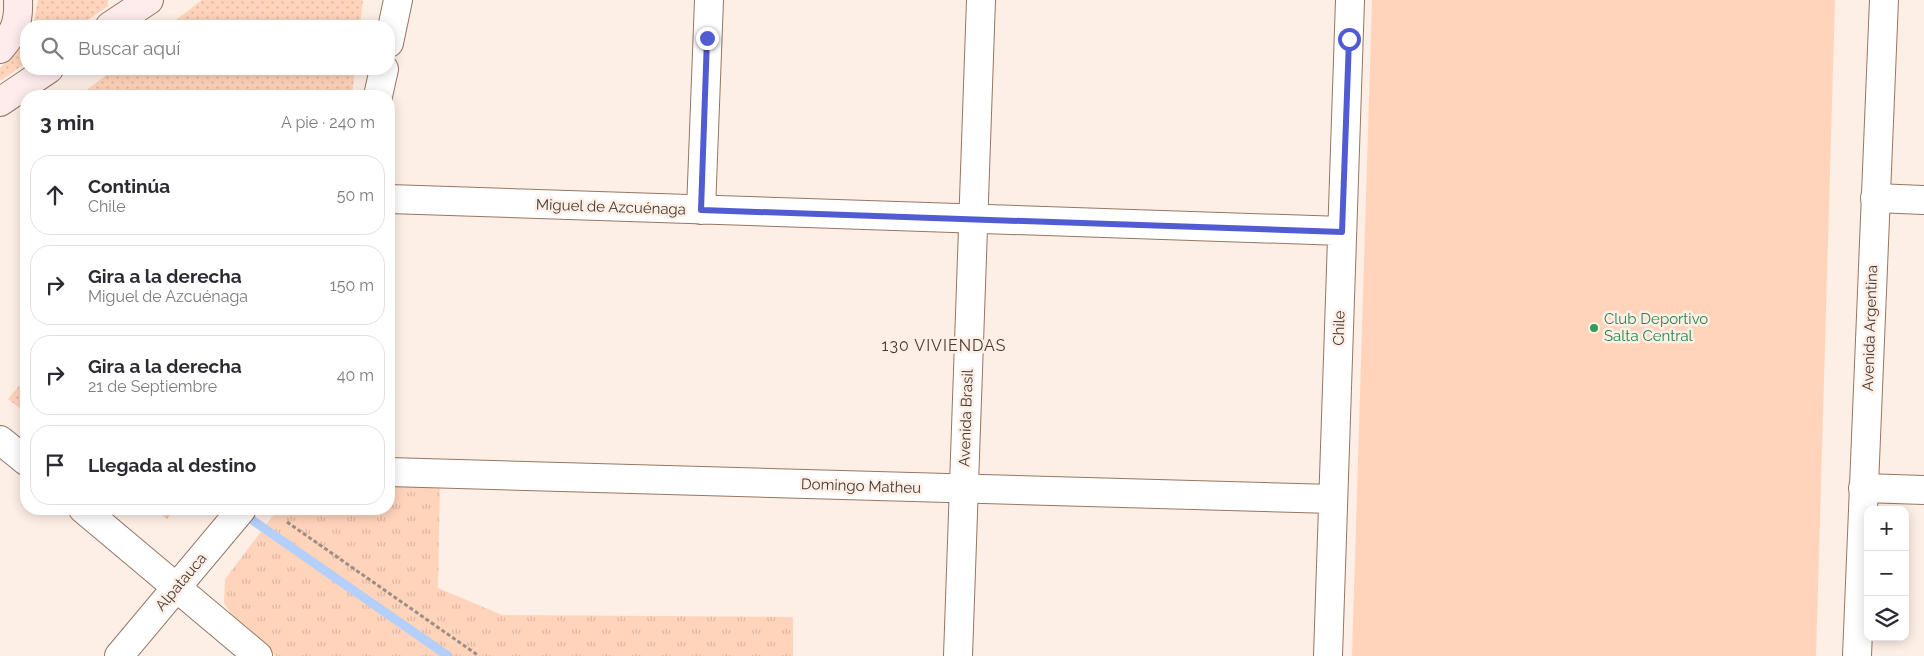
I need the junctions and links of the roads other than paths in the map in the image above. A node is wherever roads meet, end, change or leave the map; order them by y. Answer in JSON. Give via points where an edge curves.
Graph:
{"nodes":[{"id":1,"x":18,"y":0,"type":"edge"},
{"id":2,"x":149,"y":0,"type":"edge"},
{"id":3,"x":398,"y":0,"type":"edge"},
{"id":4,"x":709,"y":0,"type":"edge"},
{"id":5,"x":981,"y":0,"type":"edge"},
{"id":6,"x":1350,"y":0,"type":"edge"},
{"id":7,"x":1884,"y":0,"type":"edge"},
{"id":8,"x":119,"y":20,"type":"edge"},
{"id":9,"x":394,"y":20,"type":"edge"},
{"id":10,"x":0,"y":48,"type":"edge"},
{"id":11,"x":40,"y":75,"type":"edge"},
{"id":12,"x":383,"y":75,"type":"edge"},
{"id":13,"x":379,"y":90,"type":"edge"},
{"id":14,"x":0,"y":102,"type":"edge"},
{"id":15,"x":1875,"y":198,"type":"junction"},
{"id":16,"x":395,"y":200,"type":"edge"},
{"id":17,"x":1924,"y":200,"type":"edge"},
{"id":18,"x":701,"y":210,"type":"junction"},
{"id":19,"x":973,"y":220,"type":"junction"},
{"id":20,"x":1342,"y":232,"type":"junction"},
{"id":21,"x":0,"y":440,"type":"edge"},
{"id":22,"x":20,"y":456,"type":"edge"},
{"id":23,"x":395,"y":472,"type":"edge"},
{"id":24,"x":964,"y":488,"type":"junction"},
{"id":25,"x":1863,"y":488,"type":"junction"},
{"id":26,"x":1924,"y":490,"type":"edge"},
{"id":27,"x":1333,"y":500,"type":"junction"},
{"id":28,"x":90,"y":515,"type":"edge"},
{"id":29,"x":237,"y":515,"type":"edge"},
{"id":30,"x":177,"y":587,"type":"junction"},
{"id":31,"x":119,"y":656,"type":"edge"},
{"id":32,"x":258,"y":656,"type":"edge"},
{"id":33,"x":958,"y":656,"type":"edge"},
{"id":34,"x":1328,"y":656,"type":"edge"},
{"id":35,"x":1857,"y":656,"type":"edge"}],
"edges":[{"from":1,"to":10,"type":"main road","via":[[19,19]]},
{"from":2,"to":8,"type":"main road"},
{"from":3,"to":9,"type":"street"},
{"from":4,"to":18,"type":"street"},
{"from":5,"to":19,"type":"street","name":"Avenida Brasil"},
{"from":6,"to":20,"type":"street","name":"Chile"},
{"from":7,"to":15,"type":"street","name":"Avenida Argentina"},
{"from":11,"to":14,"type":"main road"},
{"from":12,"to":13,"type":"street"},
{"from":15,"to":17,"type":"street"},
{"from":15,"to":25,"type":"street","name":"Avenida Argentina"},
{"from":16,"to":18,"type":"street","name":"Miguel de Azcuénaga"},
{"from":18,"to":19,"type":"street","name":"Miguel de Azcuénaga"},
{"from":19,"to":20,"type":"street","name":"Miguel de Azcuénaga"},
{"from":19,"to":24,"type":"street","name":"Avenida Brasil"},
{"from":20,"to":27,"type":"street","name":"Chile"},
{"from":21,"to":22,"type":"street"},
{"from":23,"to":24,"type":"street","name":"Domingo Matheu"},
{"from":24,"to":27,"type":"street","name":"Domingo Matheu"},
{"from":24,"to":33,"type":"street","name":"Avenida Brasil"},
{"from":25,"to":26,"type":"street"},
{"from":25,"to":35,"type":"street","name":"Avenida Argentina"},
{"from":27,"to":34,"type":"street","name":"Chile"},
{"from":28,"to":30,"type":"street"},
{"from":29,"to":30,"type":"street","name":"Alpatauca"},
{"from":30,"to":31,"type":"street","name":"Alpatauca"},
{"from":30,"to":32,"type":"street"}]}
